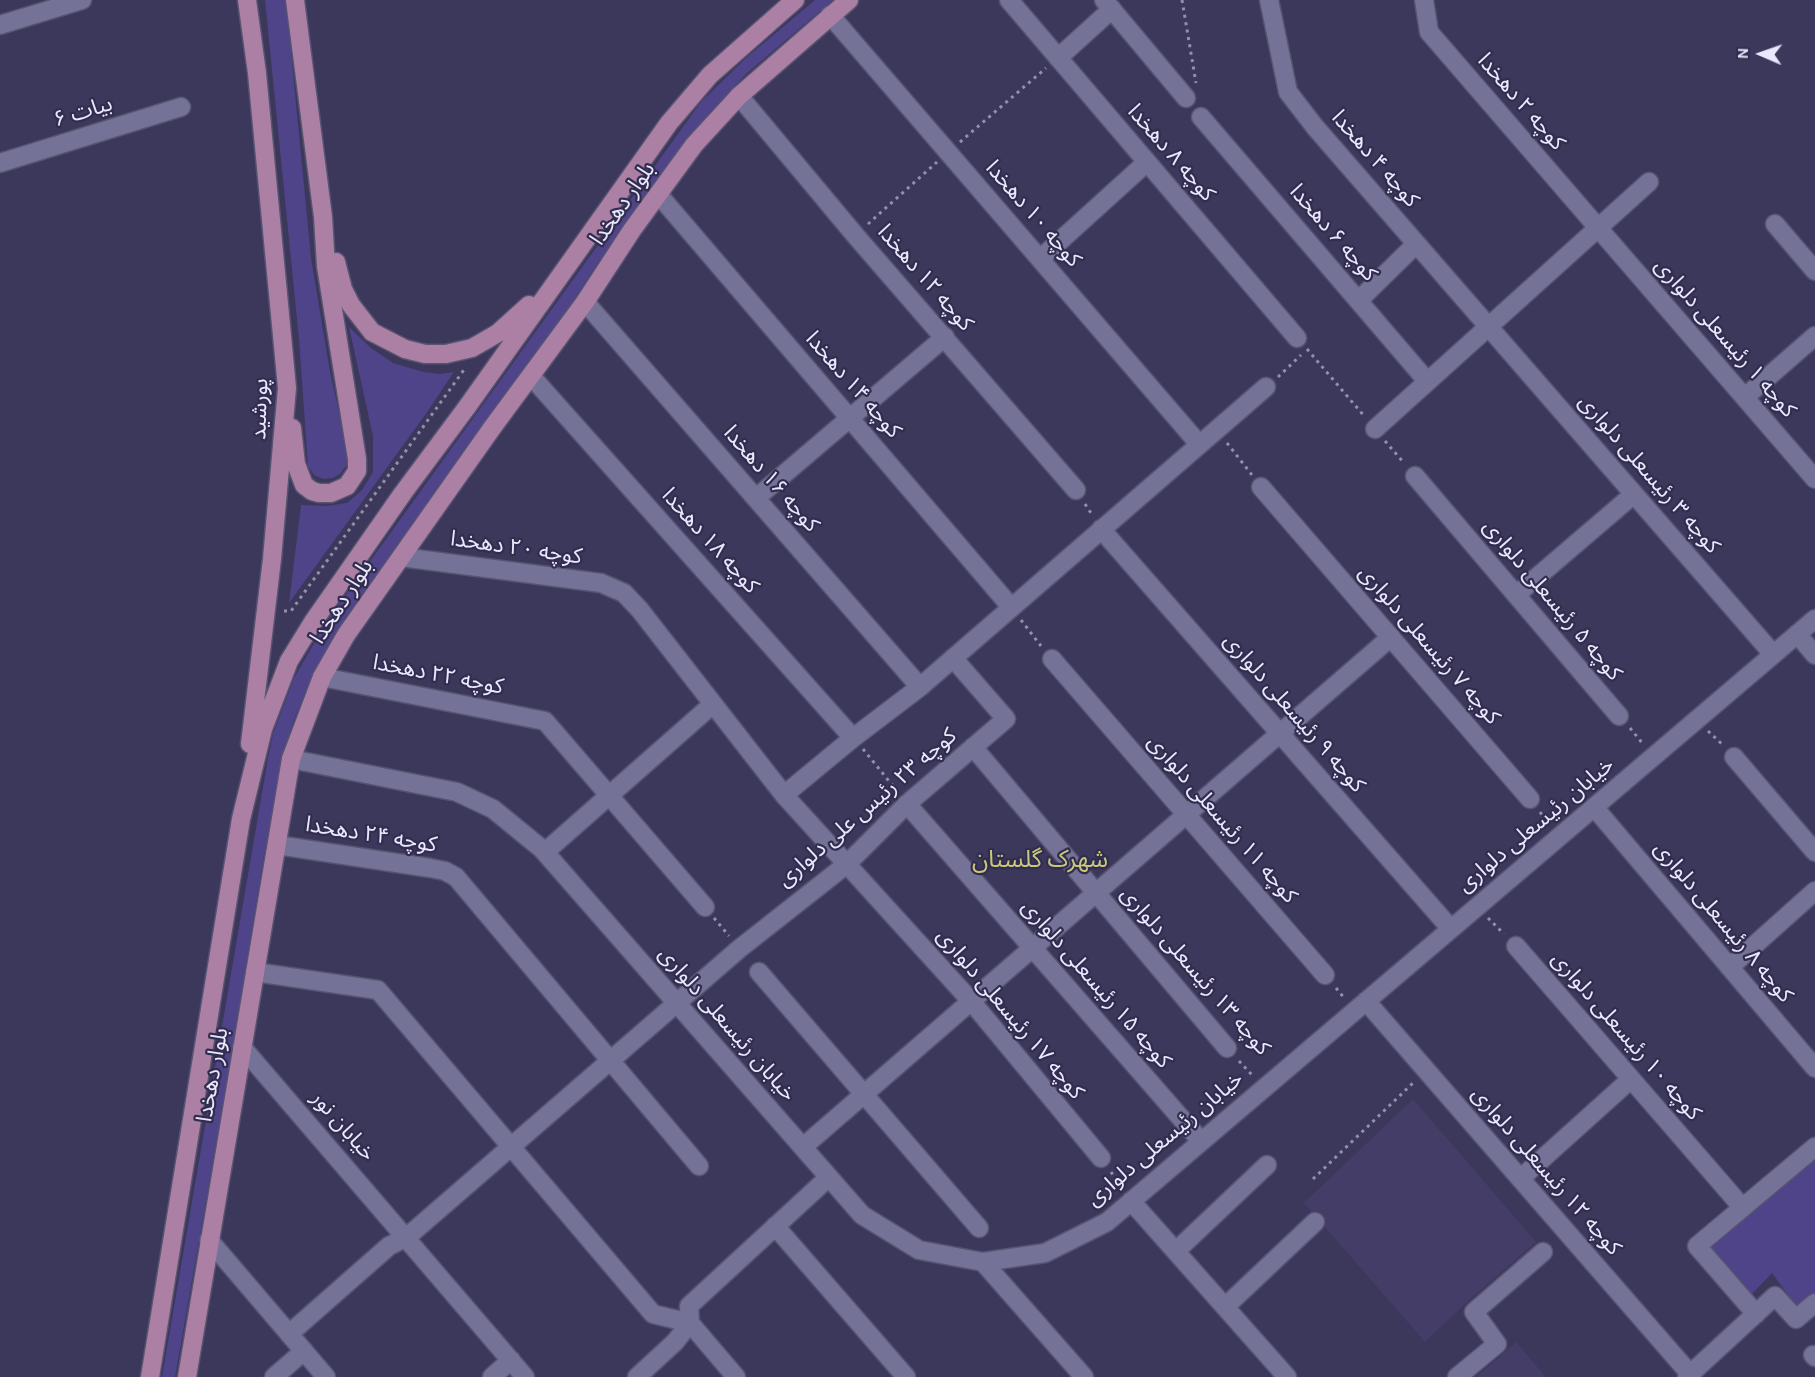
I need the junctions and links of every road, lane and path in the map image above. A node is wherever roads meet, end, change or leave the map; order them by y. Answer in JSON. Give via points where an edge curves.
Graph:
{"nodes":[{"id":1,"x":82,"y":0,"type":"edge"},
{"id":2,"x":247,"y":0,"type":"edge"},
{"id":3,"x":295,"y":0,"type":"edge"},
{"id":4,"x":795,"y":0,"type":"edge"},
{"id":5,"x":849,"y":0,"type":"edge"},
{"id":6,"x":1009,"y":0,"type":"edge"},
{"id":7,"x":1182,"y":0,"type":"edge"},
{"id":8,"x":1269,"y":0,"type":"edge"},
{"id":9,"x":1424,"y":0,"type":"edge"},
{"id":10,"x":1108,"y":5,"type":"edge"},
{"id":11,"x":830,"y":15,"type":"junction"},
{"id":12,"x":0,"y":26,"type":"edge"},
{"id":13,"x":1058,"y":58,"type":"junction"},
{"id":14,"x":739,"y":96,"type":"junction"},
{"id":15,"x":1186,"y":98,"type":"dead end"},
{"id":16,"x":181,"y":107,"type":"dead end"},
{"id":17,"x":1202,"y":117,"type":"joint"},
{"id":18,"x":949,"y":152,"type":"junction"},
{"id":19,"x":1147,"y":162,"type":"junction"},
{"id":20,"x":0,"y":164,"type":"edge"},
{"id":21,"x":1649,"y":182,"type":"dead end"},
{"id":22,"x":658,"y":194,"type":"junction"},
{"id":23,"x":323,"y":217,"type":"junction"},
{"id":24,"x":1775,"y":224,"type":"dead end"},
{"id":25,"x":1598,"y":228,"type":"junction"},
{"id":26,"x":855,"y":235,"type":"junction"},
{"id":27,"x":1411,"y":249,"type":"dead end"},
{"id":28,"x":1040,"y":259,"type":"junction"},
{"id":29,"x":1815,"y":270,"type":"edge"},
{"id":30,"x":564,"y":272,"type":"junction"},
{"id":31,"x":1359,"y":300,"type":"junction"},
{"id":32,"x":585,"y":302,"type":"junction"},
{"id":33,"x":1488,"y":326,"type":"junction"},
{"id":34,"x":1815,"y":336,"type":"edge"},
{"id":35,"x":945,"y":337,"type":"junction"},
{"id":36,"x":1302,"y":343,"type":"junction"},
{"id":37,"x":466,"y":368,"type":"dead end"},
{"id":38,"x":531,"y":376,"type":"junction"},
{"id":39,"x":1427,"y":381,"type":"junction"},
{"id":40,"x":1266,"y":387,"type":"joint"},
{"id":41,"x":287,"y":388,"type":"junction"},
{"id":42,"x":1745,"y":398,"type":"junction"},
{"id":43,"x":850,"y":419,"type":"junction"},
{"id":44,"x":1376,"y":429,"type":"junction"},
{"id":45,"x":1216,"y":430,"type":"junction"},
{"id":46,"x":1199,"y":444,"type":"junction"},
{"id":47,"x":1415,"y":476,"type":"joint"},
{"id":48,"x":1815,"y":479,"type":"edge"},
{"id":49,"x":1261,"y":487,"type":"joint"},
{"id":50,"x":1076,"y":490,"type":"joint"},
{"id":51,"x":1634,"y":494,"type":"junction"},
{"id":52,"x":756,"y":498,"type":"junction"},
{"id":53,"x":1101,"y":529,"type":"junction"},
{"id":54,"x":401,"y":557,"type":"junction"},
{"id":55,"x":624,"y":593,"type":"joint"},
{"id":56,"x":1516,"y":595,"type":"junction"},
{"id":57,"x":1011,"y":608,"type":"junction"},
{"id":58,"x":291,"y":611,"type":"dead end"},
{"id":59,"x":1815,"y":619,"type":"edge"},
{"id":60,"x":1797,"y":634,"type":"junction"},
{"id":61,"x":1391,"y":638,"type":"junction"},
{"id":62,"x":1773,"y":654,"type":"junction"},
{"id":63,"x":1815,"y":655,"type":"edge"},
{"id":64,"x":953,"y":658,"type":"junction"},
{"id":65,"x":1052,"y":659,"type":"joint"},
{"id":66,"x":322,"y":677,"type":"junction"},
{"id":67,"x":920,"y":687,"type":"junction"},
{"id":68,"x":713,"y":704,"type":"junction"},
{"id":69,"x":1619,"y":716,"type":"joint"},
{"id":70,"x":1697,"y":719,"type":"junction"},
{"id":71,"x":1280,"y":734,"type":"junction"},
{"id":72,"x":854,"y":738,"type":"junction"},
{"id":73,"x":973,"y":747,"type":"junction"},
{"id":74,"x":1653,"y":756,"type":"junction"},
{"id":75,"x":1734,"y":757,"type":"joint"},
{"id":76,"x":291,"y":759,"type":"junction"},
{"id":77,"x":609,"y":795,"type":"junction"},
{"id":78,"x":784,"y":795,"type":"junction"},
{"id":79,"x":1530,"y":799,"type":"joint"},
{"id":80,"x":908,"y":804,"type":"junction"},
{"id":81,"x":1594,"y":807,"type":"junction"},
{"id":82,"x":1186,"y":815,"type":"junction"},
{"id":83,"x":241,"y":819,"type":"junction"},
{"id":84,"x":1558,"y":838,"type":"junction"},
{"id":85,"x":277,"y":845,"type":"junction"},
{"id":86,"x":545,"y":852,"type":"junction"},
{"id":87,"x":1815,"y":852,"type":"edge"},
{"id":88,"x":847,"y":864,"type":"junction"},
{"id":89,"x":1815,"y":891,"type":"edge"},
{"id":90,"x":1096,"y":893,"type":"junction"},
{"id":91,"x":1477,"y":906,"type":"junction"},
{"id":92,"x":705,"y":907,"type":"joint"},
{"id":93,"x":1451,"y":928,"type":"junction"},
{"id":94,"x":1516,"y":946,"type":"joint"},
{"id":95,"x":1033,"y":948,"type":"junction"},
{"id":96,"x":739,"y":949,"type":"junction"},
{"id":97,"x":1730,"y":968,"type":"junction"},
{"id":98,"x":255,"y":972,"type":"junction"},
{"id":99,"x":759,"y":972,"type":"dead end"},
{"id":100,"x":1325,"y":975,"type":"joint"},
{"id":101,"x":971,"y":1001,"type":"junction"},
{"id":102,"x":676,"y":1003,"type":"junction"},
{"id":103,"x":1360,"y":1006,"type":"junction"},
{"id":104,"x":242,"y":1047,"type":"junction"},
{"id":105,"x":1227,"y":1048,"type":"joint"},
{"id":106,"x":610,"y":1061,"type":"junction"},
{"id":107,"x":1815,"y":1068,"type":"edge"},
{"id":108,"x":1426,"y":1070,"type":"junction"},
{"id":109,"x":1631,"y":1079,"type":"junction"},
{"id":110,"x":1264,"y":1088,"type":"junction"},
{"id":111,"x":864,"y":1094,"type":"junction"},
{"id":112,"x":1201,"y":1141,"type":"junction"},
{"id":113,"x":803,"y":1147,"type":"junction"},
{"id":114,"x":1815,"y":1147,"type":"edge"},
{"id":115,"x":512,"y":1148,"type":"junction"},
{"id":116,"x":1101,"y":1158,"type":"joint"},
{"id":117,"x":1268,"y":1165,"type":"dead end"},
{"id":118,"x":699,"y":1166,"type":"dead end"},
{"id":119,"x":829,"y":1177,"type":"junction"},
{"id":120,"x":1521,"y":1178,"type":"junction"},
{"id":121,"x":1313,"y":1179,"type":"dead end"},
{"id":122,"x":1736,"y":1200,"type":"dead end"},
{"id":123,"x":1131,"y":1201,"type":"junction"},
{"id":124,"x":1315,"y":1222,"type":"dead end"},
{"id":125,"x":775,"y":1226,"type":"junction"},
{"id":126,"x":979,"y":1228,"type":"dead end"},
{"id":127,"x":407,"y":1237,"type":"junction"},
{"id":128,"x":209,"y":1240,"type":"junction"},
{"id":129,"x":1176,"y":1251,"type":"junction"},
{"id":130,"x":1543,"y":1252,"type":"dead end"},
{"id":131,"x":983,"y":1262,"type":"junction"},
{"id":132,"x":1815,"y":1303,"type":"edge"},
{"id":133,"x":1226,"y":1307,"type":"junction"},
{"id":134,"x":1756,"y":1314,"type":"junction"},
{"id":135,"x":690,"y":1323,"type":"junction"},
{"id":136,"x":289,"y":1334,"type":"junction"},
{"id":137,"x":304,"y":1351,"type":"junction"},
{"id":138,"x":511,"y":1360,"type":"junction"},
{"id":139,"x":1689,"y":1375,"type":"edge"},
{"id":140,"x":150,"y":1377,"type":"edge"},
{"id":141,"x":186,"y":1377,"type":"edge"},
{"id":142,"x":274,"y":1377,"type":"edge"},
{"id":143,"x":326,"y":1377,"type":"edge"},
{"id":144,"x":492,"y":1377,"type":"edge"},
{"id":145,"x":525,"y":1377,"type":"edge"},
{"id":146,"x":637,"y":1377,"type":"edge"},
{"id":147,"x":736,"y":1377,"type":"edge"},
{"id":148,"x":906,"y":1377,"type":"edge"},
{"id":149,"x":1084,"y":1377,"type":"edge"},
{"id":150,"x":1287,"y":1377,"type":"edge"},
{"id":151,"x":1457,"y":1377,"type":"edge"}],
"edges":[{"from":1,"to":12,"type":"street"},
{"from":2,"to":41,"type":"main road","name":"پورشید"},
{"from":3,"to":23,"type":"main road"},
{"from":4,"to":30,"type":"main road","name":"بلوار دهخدا","via":[[710,75],[669,123]]},
{"from":5,"to":11,"type":"main road","name":"بلوار دهخدا"},
{"from":6,"to":13,"type":"street","name":"کوچه ۸ دهخدا"},
{"from":7,"to":17,"type":"path"},
{"from":8,"to":33,"type":"street","name":"کوچه ۴ دهخدا","via":[[1288,92]]},
{"from":9,"to":25,"type":"street","name":"کوچه ۲ دهخدا","via":[[1429,32]]},
{"from":10,"to":13,"type":"street"},
{"from":10,"to":15,"type":"street"},
{"from":11,"to":14,"type":"main road","name":"بلوار دهخدا"},
{"from":11,"to":18,"type":"street","name":"کوچه ۱۰ دهخدا"},
{"from":13,"to":18,"type":"path"},
{"from":13,"to":19,"type":"street","name":"کوچه ۸ دهخدا"},
{"from":14,"to":22,"type":"main road","name":"بلوار دهخدا","via":[[694,145]]},
{"from":14,"to":26,"type":"street","name":"کوچه ۱۲ دهخدا"},
{"from":16,"to":20,"type":"street","name":"بیات ۶"},
{"from":17,"to":31,"type":"street","name":"کوچه ۶ دهخدا"},
{"from":18,"to":26,"type":"path"},
{"from":18,"to":28,"type":"street","name":"کوچه ۱۰ دهخدا"},
{"from":19,"to":28,"type":"street"},
{"from":19,"to":36,"type":"street","name":"کوچه ۸ دهخدا"},
{"from":21,"to":25,"type":"street"},
{"from":22,"to":32,"type":"main road","name":"بلوار دهخدا"},
{"from":22,"to":43,"type":"street","name":"کوچه ۱۴ دهخدا"},
{"from":23,"to":30,"type":"main road","via":[[343,289],[362,321],[384,339],[425,354],[456,352],[488,340]]},
{"from":23,"to":41,"type":"main road","via":[[326,266],[357,459],[357,471],[347,486],[326,494],[304,485],[296,464]]},
{"from":24,"to":29,"type":"street"},
{"from":25,"to":33,"type":"street"},
{"from":25,"to":42,"type":"street","name":"کوچه ۱ رئیسعلی دلواری"},
{"from":26,"to":35,"type":"street","name":"کوچه ۱۲ دهخدا"},
{"from":27,"to":31,"type":"street"},
{"from":28,"to":46,"type":"street","name":"کوچه ۱۰ دهخدا"},
{"from":30,"to":83,"type":"main road","name":"بلوار دهخدا","via":[[307,632],[290,661],[263,729]]},
{"from":31,"to":39,"type":"street","name":"کوچه ۶ دهخدا"},
{"from":32,"to":38,"type":"main road","name":"بلوار دهخدا"},
{"from":32,"to":52,"type":"street","name":"کوچه ۱۶ دهخدا"},
{"from":33,"to":39,"type":"street"},
{"from":33,"to":51,"type":"street","name":"کوچه ۳ رئیسعلی دلواری"},
{"from":34,"to":42,"type":"street"},
{"from":35,"to":43,"type":"street"},
{"from":35,"to":50,"type":"street","name":"کوچه ۱۲ دهخدا"},
{"from":36,"to":40,"type":"path"},
{"from":36,"to":44,"type":"path"},
{"from":37,"to":58,"type":"path"},
{"from":38,"to":54,"type":"main road","name":"بلوار دهخدا"},
{"from":38,"to":72,"type":"street","name":"کوچه ۱۸ دهخدا"},
{"from":39,"to":44,"type":"street"},
{"from":40,"to":45,"type":"street"},
{"from":41,"to":83,"type":"main road","name":"پورشید","via":[[272,559]]},
{"from":42,"to":48,"type":"street","name":"کوچه ۱ رئیسعلی دلواری"},
{"from":43,"to":52,"type":"street"},
{"from":43,"to":57,"type":"street","name":"کوچه ۱۴ دهخدا"},
{"from":44,"to":47,"type":"path"},
{"from":45,"to":46,"type":"street"},
{"from":45,"to":49,"type":"path"},
{"from":46,"to":53,"type":"street"},
{"from":47,"to":56,"type":"street","name":"کوچه ۵ رئیسعلی دلواری"},
{"from":49,"to":61,"type":"street","name":"کوچه ۷ رئیسعلی دلواری"},
{"from":50,"to":53,"type":"path"},
{"from":51,"to":56,"type":"street"},
{"from":51,"to":62,"type":"street","name":"کوچه ۳ رئیسعلی دلواری"},
{"from":52,"to":67,"type":"street","name":"کوچه ۱۶ دهخدا"},
{"from":53,"to":57,"type":"street"},
{"from":53,"to":71,"type":"street","name":"کوچه ۹ رئیسعلی دلواری"},
{"from":54,"to":55,"type":"street","name":"کوچه ۲۰ دهخدا","via":[[601,583]]},
{"from":54,"to":66,"type":"main road","name":"بلوار دهخدا","via":[[346,635]]},
{"from":55,"to":68,"type":"street","name":"کوچه ۱۷ رئیسعلی دلواری"},
{"from":56,"to":69,"type":"street","name":"کوچه ۵ رئیسعلی دلواری"},
{"from":57,"to":64,"type":"street"},
{"from":57,"to":65,"type":"path"},
{"from":59,"to":60,"type":"street","name":"خیابان رئیسعلی دلواری"},
{"from":60,"to":62,"type":"street","name":"خیابان رئیسعلی دلواری"},
{"from":60,"to":63,"type":"street"},
{"from":61,"to":71,"type":"street"},
{"from":61,"to":79,"type":"street","name":"کوچه ۷ رئیسعلی دلواری"},
{"from":62,"to":70,"type":"street","name":"خیابان رئیسعلی دلواری"},
{"from":64,"to":67,"type":"street"},
{"from":64,"to":73,"type":"street","name":"کوچه ۲۳ رئیس علی دلواری","via":[[1006,719]]},
{"from":65,"to":82,"type":"street","name":"کوچه ۱۱ رئیسعلی دلواری"},
{"from":66,"to":76,"type":"main road","name":"بلوار دهخدا"},
{"from":66,"to":77,"type":"street","name":"کوچه ۲۲ دهخدا","via":[[545,721]]},
{"from":67,"to":72,"type":"street"},
{"from":68,"to":77,"type":"street"},
{"from":68,"to":78,"type":"street","name":"کوچه ۱۷ رئیسعلی دلواری"},
{"from":69,"to":74,"type":"path","name":"کوچه ۵ رئیسعلی دلواری"},
{"from":70,"to":74,"type":"street","name":"خیابان رئیسعلی دلواری"},
{"from":70,"to":75,"type":"path"},
{"from":71,"to":82,"type":"street"},
{"from":71,"to":93,"type":"street","name":"کوچه ۹ رئیسعلی دلواری"},
{"from":72,"to":78,"type":"street"},
{"from":72,"to":80,"type":"path"},
{"from":73,"to":80,"type":"street","name":"کوچه ۲۳ رئیس علی دلواری"},
{"from":73,"to":90,"type":"street","name":"کوچه ۱۳ رئیسعلی دلواری"},
{"from":74,"to":81,"type":"street","name":"خیابان رئیسعلی دلواری"},
{"from":75,"to":87,"type":"street"},
{"from":76,"to":85,"type":"main road","name":"بلوار دهخدا"},
{"from":76,"to":86,"type":"street","name":"خیابان رئیسعلی دلواری","via":[[457,792],[493,809]]},
{"from":77,"to":86,"type":"street"},
{"from":77,"to":92,"type":"street"},
{"from":78,"to":88,"type":"street","name":"کوچه ۱۷ رئیسعلی دلواری"},
{"from":79,"to":84,"type":"path"},
{"from":80,"to":88,"type":"street","name":"کوچه ۲۳ رئیس علی دلواری"},
{"from":80,"to":95,"type":"street","name":"کوچه ۱۵ رئیسعلی دلواری"},
{"from":81,"to":84,"type":"street","name":"خیابان رئیسعلی دلواری"},
{"from":81,"to":97,"type":"street","name":"کوچه ۸ رئیسعلی دلواری"},
{"from":82,"to":90,"type":"street"},
{"from":82,"to":100,"type":"street","name":"کوچه ۱۱ رئیسعلی دلواری"},
{"from":83,"to":140,"type":"main road","name":"بلوار دهخدا"},
{"from":84,"to":91,"type":"street","name":"خیابان رئیسعلی دلواری"},
{"from":85,"to":98,"type":"main road","name":"بلوار دهخدا"},
{"from":85,"to":106,"type":"street","name":"کوچه ۲۴ دهخدا","via":[[430,868],[456,877]]},
{"from":86,"to":102,"type":"street","name":"خیابان رئیسعلی دلواری"},
{"from":88,"to":96,"type":"street","name":"کوچه ۲۳ رئیس علی دلواری"},
{"from":88,"to":101,"type":"street","name":"کوچه ۱۷ رئیسعلی دلواری"},
{"from":89,"to":97,"type":"street"},
{"from":90,"to":95,"type":"street"},
{"from":90,"to":105,"type":"street","name":"کوچه ۱۳ رئیسعلی دلواری"},
{"from":91,"to":93,"type":"street","name":"خیابان رئیسعلی دلواری"},
{"from":91,"to":94,"type":"path"},
{"from":92,"to":96,"type":"path"},
{"from":93,"to":103,"type":"street","name":"خیابان رئیسعلی دلواری"},
{"from":94,"to":109,"type":"street","name":"کوچه ۱۰ رئیسعلی دلواری"},
{"from":95,"to":101,"type":"street"},
{"from":95,"to":112,"type":"street","name":"کوچه ۱۵ رئیسعلی دلواری"},
{"from":96,"to":102,"type":"street","name":"کوچه ۲۳ رئیس علی دلواری"},
{"from":97,"to":107,"type":"street","name":"کوچه ۸ رئیسعلی دلواری"},
{"from":98,"to":104,"type":"main road","name":"بلوار دهخدا"},
{"from":98,"to":115,"type":"street","via":[[378,990]]},
{"from":99,"to":111,"type":"street"},
{"from":100,"to":103,"type":"path"},
{"from":101,"to":111,"type":"street"},
{"from":101,"to":116,"type":"street","name":"کوچه ۱۷ رئیسعلی دلواری"},
{"from":102,"to":106,"type":"street","name":"کوچه ۲۳ رئیس علی دلواری"},
{"from":102,"to":113,"type":"street","name":"خیابان رئیسعلی دلواری"},
{"from":103,"to":108,"type":"street","name":"کوچه ۱۲ رئیسعلی دلواری"},
{"from":103,"to":110,"type":"street","name":"خیابان رئیسعلی دلواری"},
{"from":104,"to":127,"type":"street","name":"خیابان نور"},
{"from":104,"to":128,"type":"main road","name":"بلوار دهخدا"},
{"from":105,"to":110,"type":"path","name":"کوچه ۱۳ رئیسعلی دلواری"},
{"from":106,"to":115,"type":"street","name":"کوچه ۲۳ رئیس علی دلواری"},
{"from":106,"to":118,"type":"street"},
{"from":108,"to":120,"type":"street","name":"کوچه ۱۲ رئیسعلی دلواری"},
{"from":108,"to":121,"type":"path"},
{"from":109,"to":120,"type":"street"},
{"from":109,"to":122,"type":"street","name":"کوچه ۱۰ رئیسعلی دلواری"},
{"from":110,"to":112,"type":"street","name":"خیابان رئیسعلی دلواری"},
{"from":111,"to":113,"type":"street"},
{"from":111,"to":126,"type":"street"},
{"from":112,"to":123,"type":"street","name":"خیابان رئیسعلی دلواری"},
{"from":113,"to":119,"type":"street","name":"خیابان رئیسعلی دلواری"},
{"from":114,"to":134,"type":"street","via":[[1696,1246]]},
{"from":115,"to":127,"type":"street","name":"کوچه ۲۳ رئیس علی دلواری"},
{"from":115,"to":135,"type":"street","via":[[653,1314]]},
{"from":116,"to":123,"type":"path"},
{"from":117,"to":129,"type":"street"},
{"from":119,"to":125,"type":"street"},
{"from":119,"to":131,"type":"street","name":"خیابان رئیسعلی دلواری","via":[[862,1215],[919,1250]]},
{"from":120,"to":139,"type":"street","name":"کوچه ۱۲ رئیسعلی دلواری"},
{"from":123,"to":129,"type":"street"},
{"from":123,"to":131,"type":"street","name":"خیابان رئیسعلی دلواری","via":[[1107,1222],[1045,1253]]},
{"from":124,"to":133,"type":"street"},
{"from":125,"to":135,"type":"street","via":[[689,1306]]},
{"from":125,"to":148,"type":"street"},
{"from":127,"to":136,"type":"street","name":"کوچه ۲۳ رئیس علی دلواری","via":[[389,1246]]},
{"from":127,"to":138,"type":"street","name":"خیابان نور"},
{"from":128,"to":136,"type":"street"},
{"from":128,"to":141,"type":"main road","name":"بلوار دهخدا"},
{"from":129,"to":133,"type":"street"},
{"from":130,"to":151,"type":"street","via":[[1474,1312],[1497,1344]]},
{"from":131,"to":149,"type":"street"},
{"from":132,"to":134,"type":"street","via":[[1796,1319],[1775,1296]]},
{"from":133,"to":150,"type":"street"},
{"from":134,"to":139,"type":"street"},
{"from":135,"to":146,"type":"street"},
{"from":135,"to":147,"type":"street"},
{"from":136,"to":137,"type":"street"},
{"from":137,"to":142,"type":"street"},
{"from":137,"to":143,"type":"street"},
{"from":138,"to":144,"type":"street"},
{"from":138,"to":145,"type":"street","name":"خیابان نور"}]}
